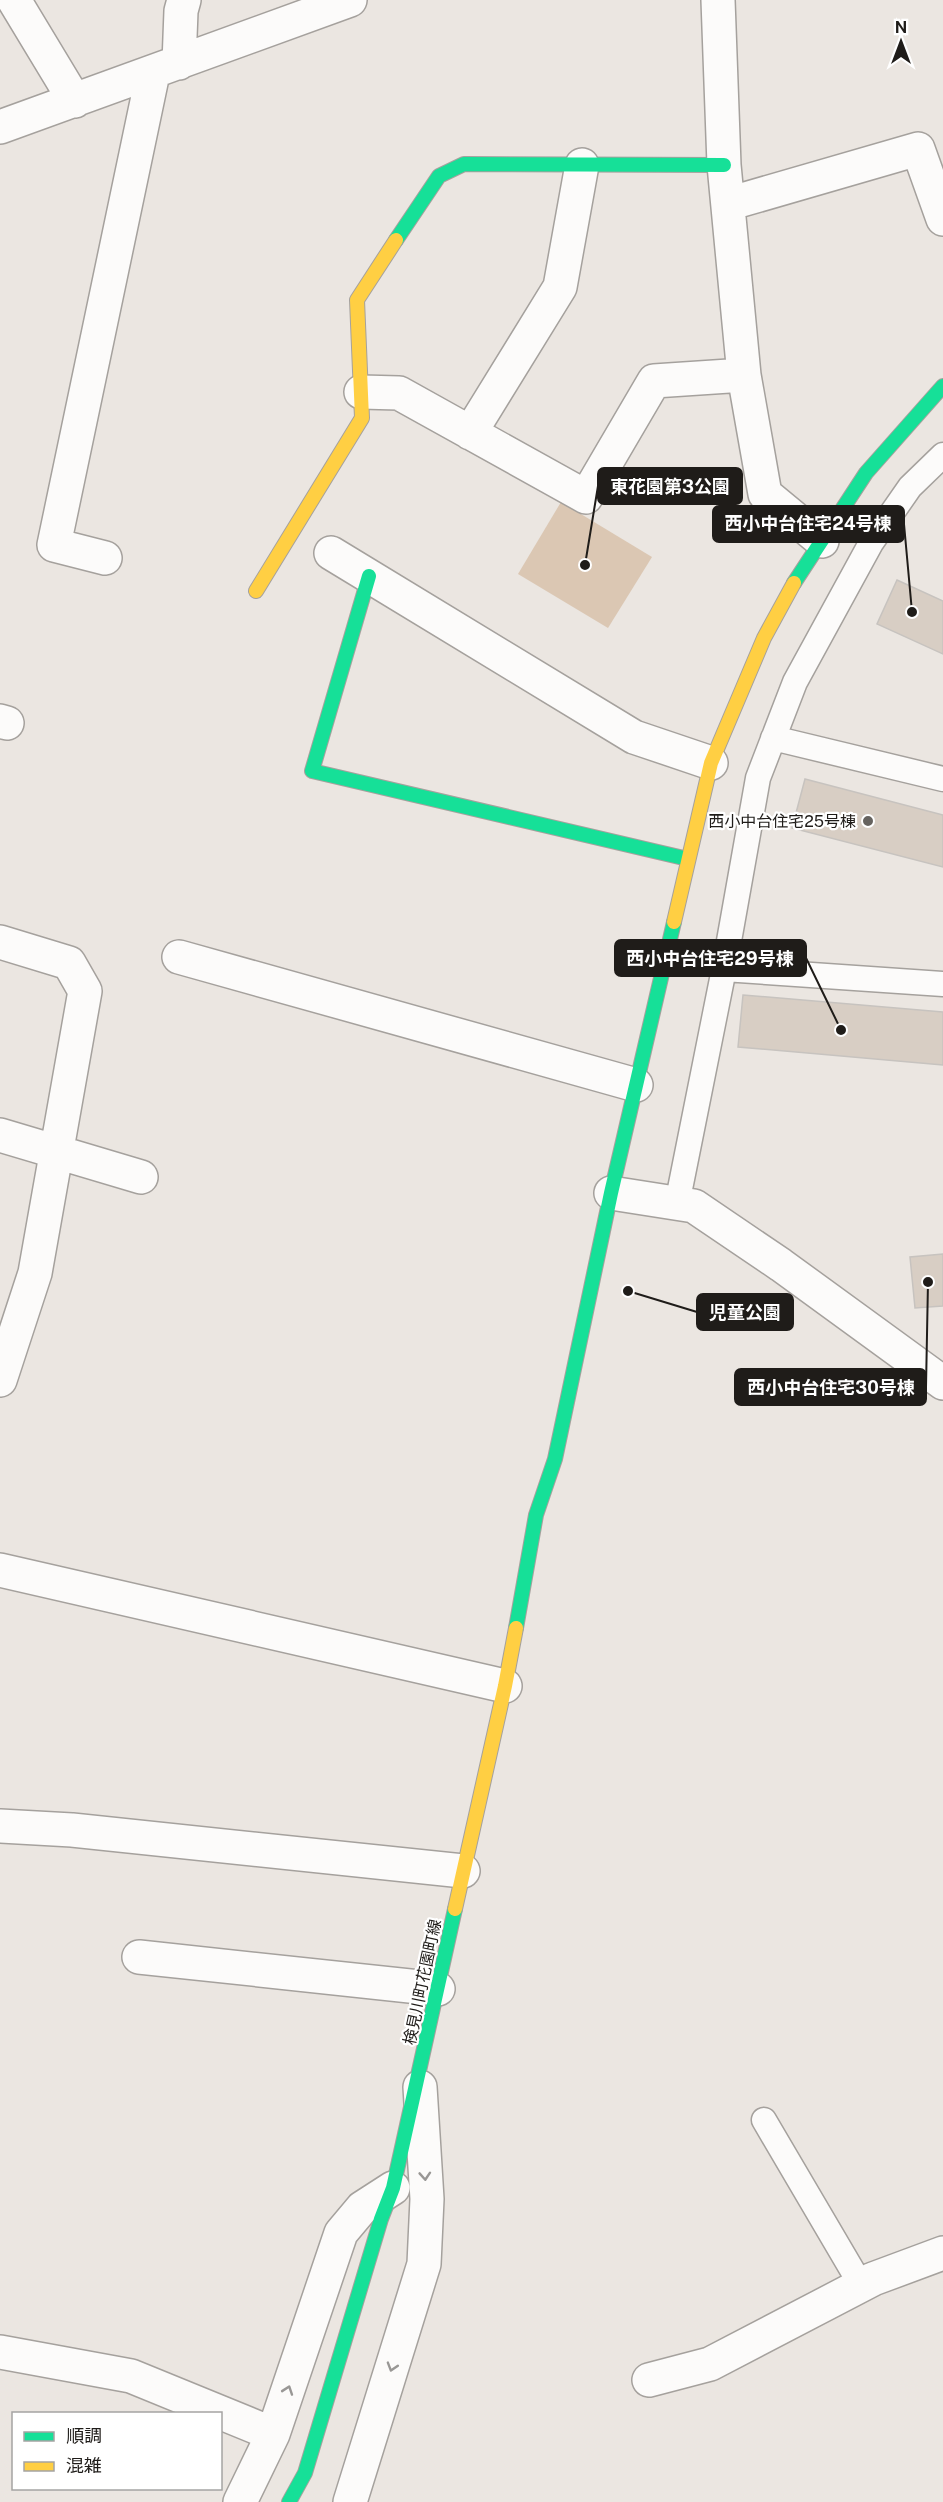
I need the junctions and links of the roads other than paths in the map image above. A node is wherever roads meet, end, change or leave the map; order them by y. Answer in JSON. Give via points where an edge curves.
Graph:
{"nodes":[{"id":1,"x":14,"y":0,"type":"edge"},
{"id":2,"x":184,"y":0,"type":"edge"},
{"id":3,"x":350,"y":0,"type":"edge"},
{"id":4,"x":718,"y":0,"type":"edge"},
{"id":5,"x":166,"y":68,"type":"junction"},
{"id":6,"x":75,"y":101,"type":"junction"},
{"id":7,"x":0,"y":127,"type":"edge"},
{"id":8,"x":582,"y":165,"type":"junction"},
{"id":9,"x":724,"y":165,"type":"junction"},
{"id":10,"x":728,"y":204,"type":"junction"},
{"id":11,"x":943,"y":219,"type":"edge"},
{"id":12,"x":744,"y":375,"type":"junction"},
{"id":13,"x":943,"y":386,"type":"edge"},
{"id":14,"x":361,"y":393,"type":"junction"},
{"id":15,"x":470,"y":433,"type":"junction"},
{"id":16,"x":943,"y":455,"type":"edge"},
{"id":17,"x":822,"y":542,"type":"junction"},
{"id":18,"x":331,"y":553,"type":"dead end"},
{"id":19,"x":105,"y":558,"type":"dead end"},
{"id":20,"x":369,"y":576,"type":"junction"},
{"id":21,"x":256,"y":591,"type":"dead end"},
{"id":22,"x":773,"y":738,"type":"junction"},
{"id":23,"x":711,"y":763,"type":"junction"},
{"id":24,"x":943,"y":779,"type":"edge"},
{"id":25,"x":688,"y":859,"type":"junction"},
{"id":26,"x":0,"y":942,"type":"edge"},
{"id":27,"x":179,"y":957,"type":"dead end"},
{"id":28,"x":724,"y":969,"type":"junction"},
{"id":29,"x":943,"y":984,"type":"edge"},
{"id":30,"x":636,"y":1085,"type":"junction"},
{"id":31,"x":0,"y":1135,"type":"edge"},
{"id":32,"x":55,"y":1152,"type":"junction"},
{"id":33,"x":141,"y":1177,"type":"dead end"},
{"id":34,"x":610,"y":1192,"type":"junction"},
{"id":35,"x":677,"y":1204,"type":"junction"},
{"id":36,"x":7,"y":1337,"type":"edge"},
{"id":37,"x":0,"y":1380,"type":"edge"},
{"id":38,"x":943,"y":1383,"type":"edge"},
{"id":39,"x":0,"y":1570,"type":"edge"},
{"id":40,"x":505,"y":1686,"type":"junction"},
{"id":41,"x":0,"y":1826,"type":"edge"},
{"id":42,"x":463,"y":1871,"type":"junction"},
{"id":43,"x":139,"y":1957,"type":"dead end"},
{"id":44,"x":438,"y":1989,"type":"junction"},
{"id":45,"x":419,"y":2076,"type":"junction"},
{"id":46,"x":764,"y":2121,"type":"dead end"},
{"id":47,"x":393,"y":2188,"type":"junction"},
{"id":48,"x":943,"y":2253,"type":"edge"},
{"id":49,"x":861,"y":2285,"type":"junction"},
{"id":50,"x":0,"y":2352,"type":"edge"},
{"id":51,"x":650,"y":2380,"type":"dead end"},
{"id":52,"x":219,"y":2412,"type":"edge"},
{"id":53,"x":222,"y":2413,"type":"edge"},
{"id":54,"x":273,"y":2434,"type":"junction"},
{"id":55,"x":359,"y":2501,"type":"edge"},
{"id":56,"x":240,"y":2502,"type":"edge"},
{"id":57,"x":289,"y":2502,"type":"edge"}],
"edges":[{"from":1,"to":6,"type":"street"},
{"from":2,"to":5,"type":"street"},
{"from":3,"to":5,"type":"street"},
{"from":4,"to":9,"type":"street"},
{"from":5,"to":6,"type":"street"},
{"from":5,"to":19,"type":"street","via":[[54,545]]},
{"from":6,"to":7,"type":"street"},
{"from":8,"to":9,"type":"street"},
{"from":8,"to":14,"type":"street","via":[[464,164],[439,176],[357,300]]},
{"from":8,"to":15,"type":"street","via":[[560,286]]},
{"from":9,"to":10,"type":"street"},
{"from":10,"to":11,"type":"street","via":[[918,149]]},
{"from":10,"to":12,"type":"street"},
{"from":12,"to":15,"type":"street","via":[[654,381],[586,497]]},
{"from":12,"to":17,"type":"street","via":[[765,494]]},
{"from":13,"to":17,"type":"street","name":"検見川町花園町線","via":[[866,473]]},
{"from":14,"to":15,"type":"street","via":[[399,393]]},
{"from":14,"to":21,"type":"street","via":[[362,418]]},
{"from":16,"to":22,"type":"lane","via":[[910,487],[871,543],[795,682]]},
{"from":17,"to":23,"type":"street","name":"検見川町花園町線","via":[[793,584],[764,638]]},
{"from":18,"to":20,"type":"street"},
{"from":20,"to":23,"type":"street","via":[[634,737]]},
{"from":20,"to":25,"type":"street","via":[[312,771]]},
{"from":22,"to":24,"type":"lane"},
{"from":22,"to":28,"type":"lane","via":[[758,778]]},
{"from":23,"to":25,"type":"street","name":"検見川町花園町線"},
{"from":25,"to":30,"type":"street","name":"検見川町花園町線"},
{"from":26,"to":32,"type":"street","via":[[69,963],[85,991]]},
{"from":27,"to":30,"type":"street"},
{"from":28,"to":29,"type":"lane"},
{"from":28,"to":35,"type":"lane"},
{"from":30,"to":34,"type":"street","name":"検見川町花園町線"},
{"from":31,"to":32,"type":"street"},
{"from":32,"to":33,"type":"street"},
{"from":32,"to":36,"type":"street","via":[[35,1273]]},
{"from":34,"to":35,"type":"street"},
{"from":34,"to":40,"type":"street","name":"検見川町花園町線","via":[[555,1460],[536,1515]]},
{"from":35,"to":38,"type":"street","via":[[694,1206]]},
{"from":36,"to":37,"type":"street"},
{"from":39,"to":40,"type":"street"},
{"from":40,"to":42,"type":"street","name":"検見川町花園町線"},
{"from":41,"to":42,"type":"street"},
{"from":42,"to":44,"type":"street","name":"検見川町花園町線"},
{"from":43,"to":44,"type":"street"},
{"from":44,"to":45,"type":"street","name":"検見川町花園町線"},
{"from":45,"to":47,"type":"street","name":"検見川町花園町線"},
{"from":45,"to":55,"type":"street","one_way":true,"via":[[427,2199],[424,2264]]},
{"from":46,"to":49,"type":"lane"},
{"from":54,"to":47,"type":"street","one_way":true,"via":[[341,2233],[362,2208]]},
{"from":47,"to":57,"type":"street","name":"検見川町花園町線","via":[[305,2473]]},
{"from":48,"to":49,"type":"street"},
{"from":49,"to":51,"type":"street","via":[[710,2364]]},
{"from":50,"to":52,"type":"street","via":[[131,2376]]},
{"from":53,"to":54,"type":"street"},
{"from":54,"to":56,"type":"street"}]}
